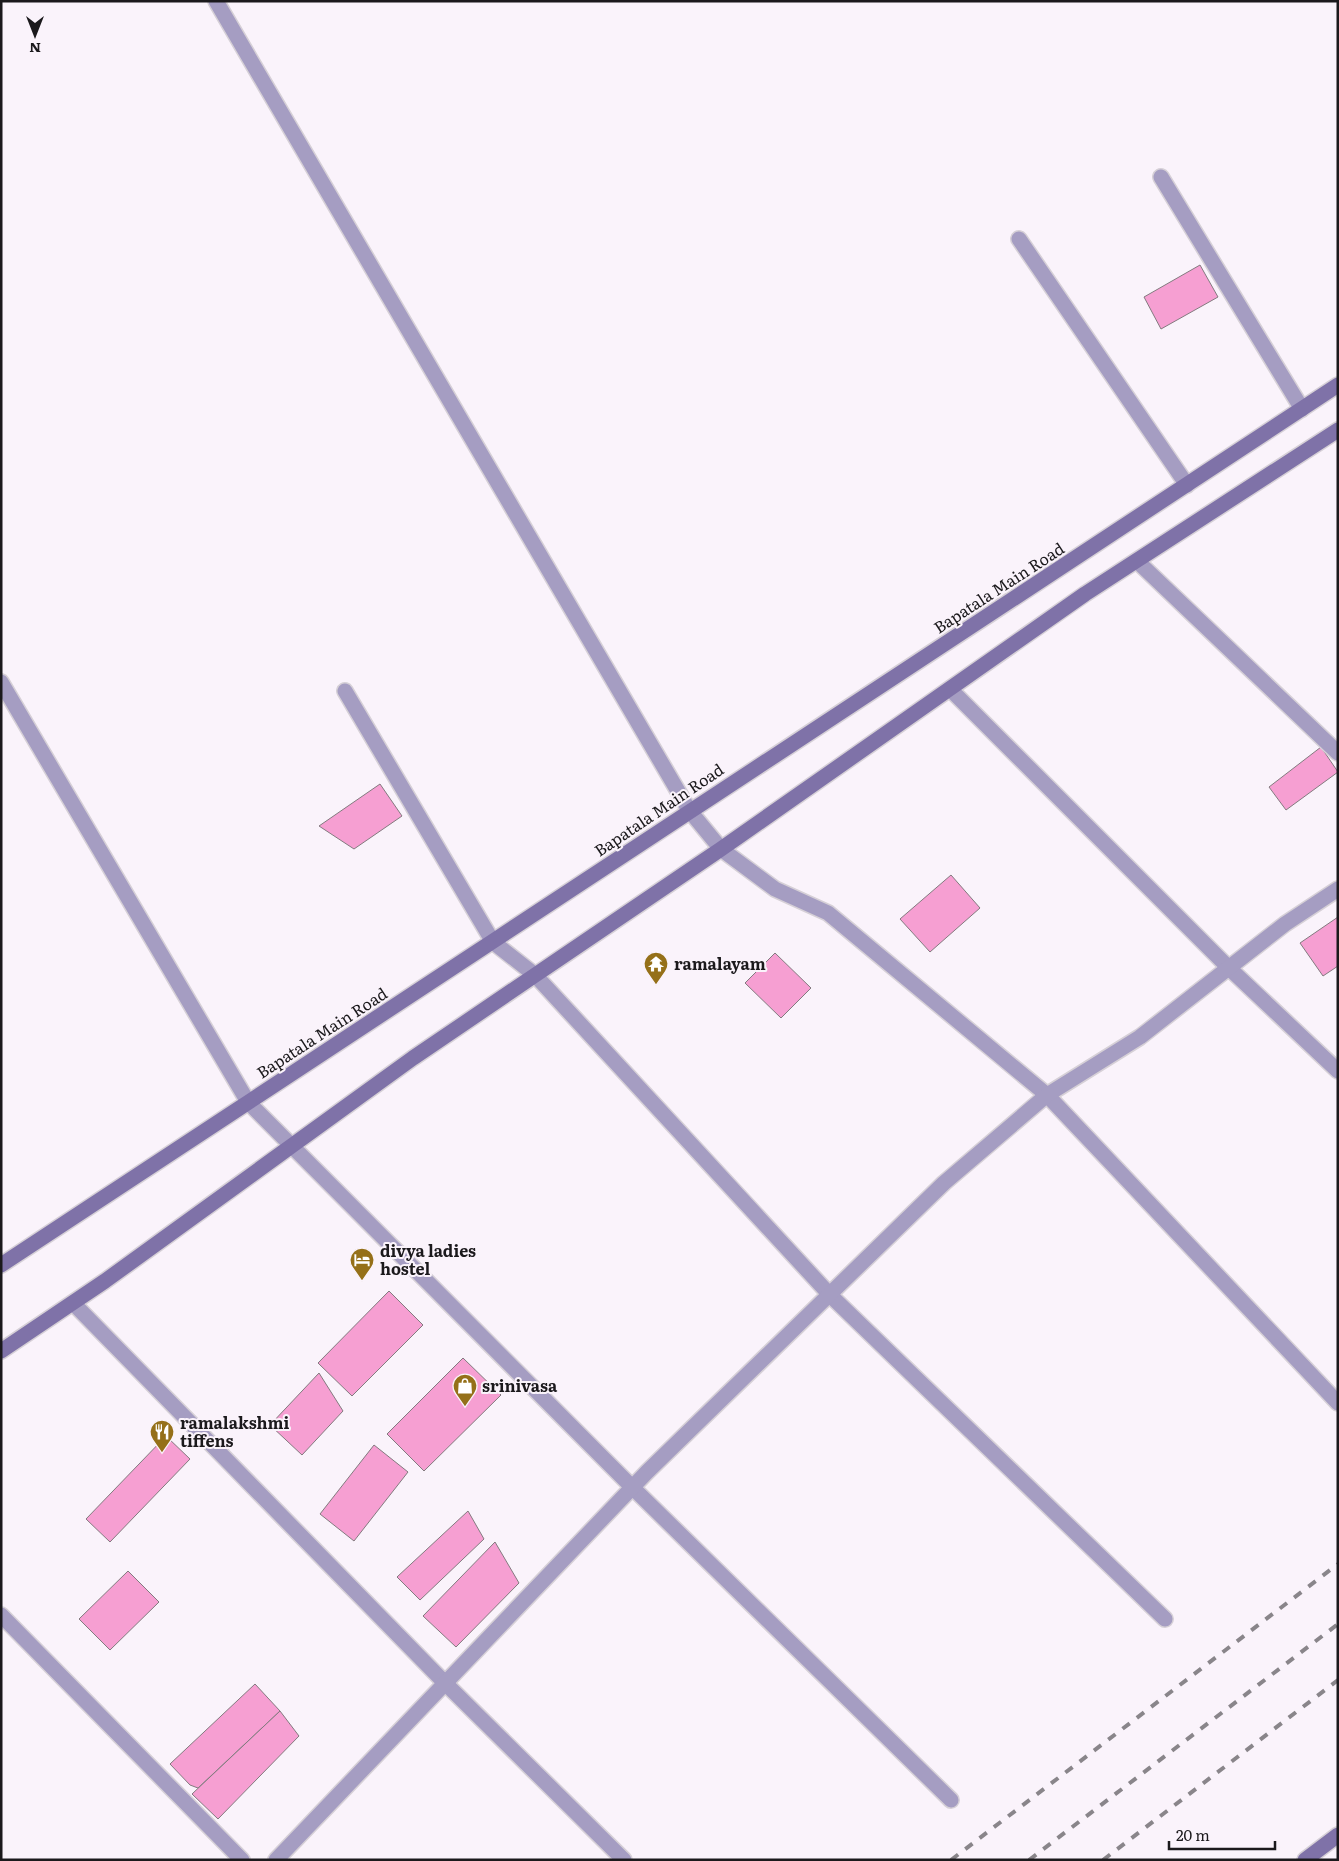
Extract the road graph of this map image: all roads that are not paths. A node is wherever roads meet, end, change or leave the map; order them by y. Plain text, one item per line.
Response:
1 (216, 1) edge
2 (1161, 177) dead end
3 (1019, 239) dead end
4 (1338, 385) edge
5 (1302, 409) junction
6 (1338, 430) edge
7 (1187, 485) junction
8 (1137, 561) junction
9 (1, 682) edge
10 (950, 690) junction
11 (345, 691) dead end
12 (1338, 753) edge
13 (689, 810) junction
14 (721, 849) junction
15 (1338, 889) edge
16 (493, 942) junction
17 (1229, 968) junction
18 (535, 975) junction
19 (1338, 1071) edge
20 (1046, 1095) junction
21 (248, 1102) junction
22 (291, 1146) junction
23 (1, 1265) edge
24 (830, 1295) junction
25 (73, 1303) junction
26 (1, 1351) edge
27 (1338, 1403) edge
28 (632, 1487) junction
29 (1, 1615) edge
30 (1165, 1619) dead end
31 (445, 1683) junction
32 (951, 1800) dead end
33 (1338, 1835) edge
34 (242, 1860) edge
35 (276, 1860) edge
36 (624, 1860) edge
37 (1306, 1860) edge

1 - 13 street
2 - 5 street
3 - 7 street
4 - 5 main road, Bapatala Main Road
5 - 7 main road, Bapatala Main Road
6 - 8 main road
7 - 13 main road, Bapatala Main Road
8 - 10 main road
8 - 12 street
9 - 21 street
10 - 14 main road
10 - 17 street
11 - 16 street
13 - 14 street
13 - 16 main road, Bapatala Main Road
14 - 18 main road
14 - 20 street
15 - 17 street
16 - 18 street
16 - 21 main road, Bapatala Main Road
17 - 19 street
17 - 20 street
18 - 22 main road
18 - 24 street
20 - 24 street
20 - 27 street
21 - 22 street
21 - 23 main road, Bapatala Main Road
22 - 25 main road
22 - 28 street
24 - 28 street
24 - 30 street
25 - 26 main road
25 - 31 street
28 - 31 street
28 - 32 street
29 - 34 street
31 - 35 street
31 - 36 street
33 - 37 main road

